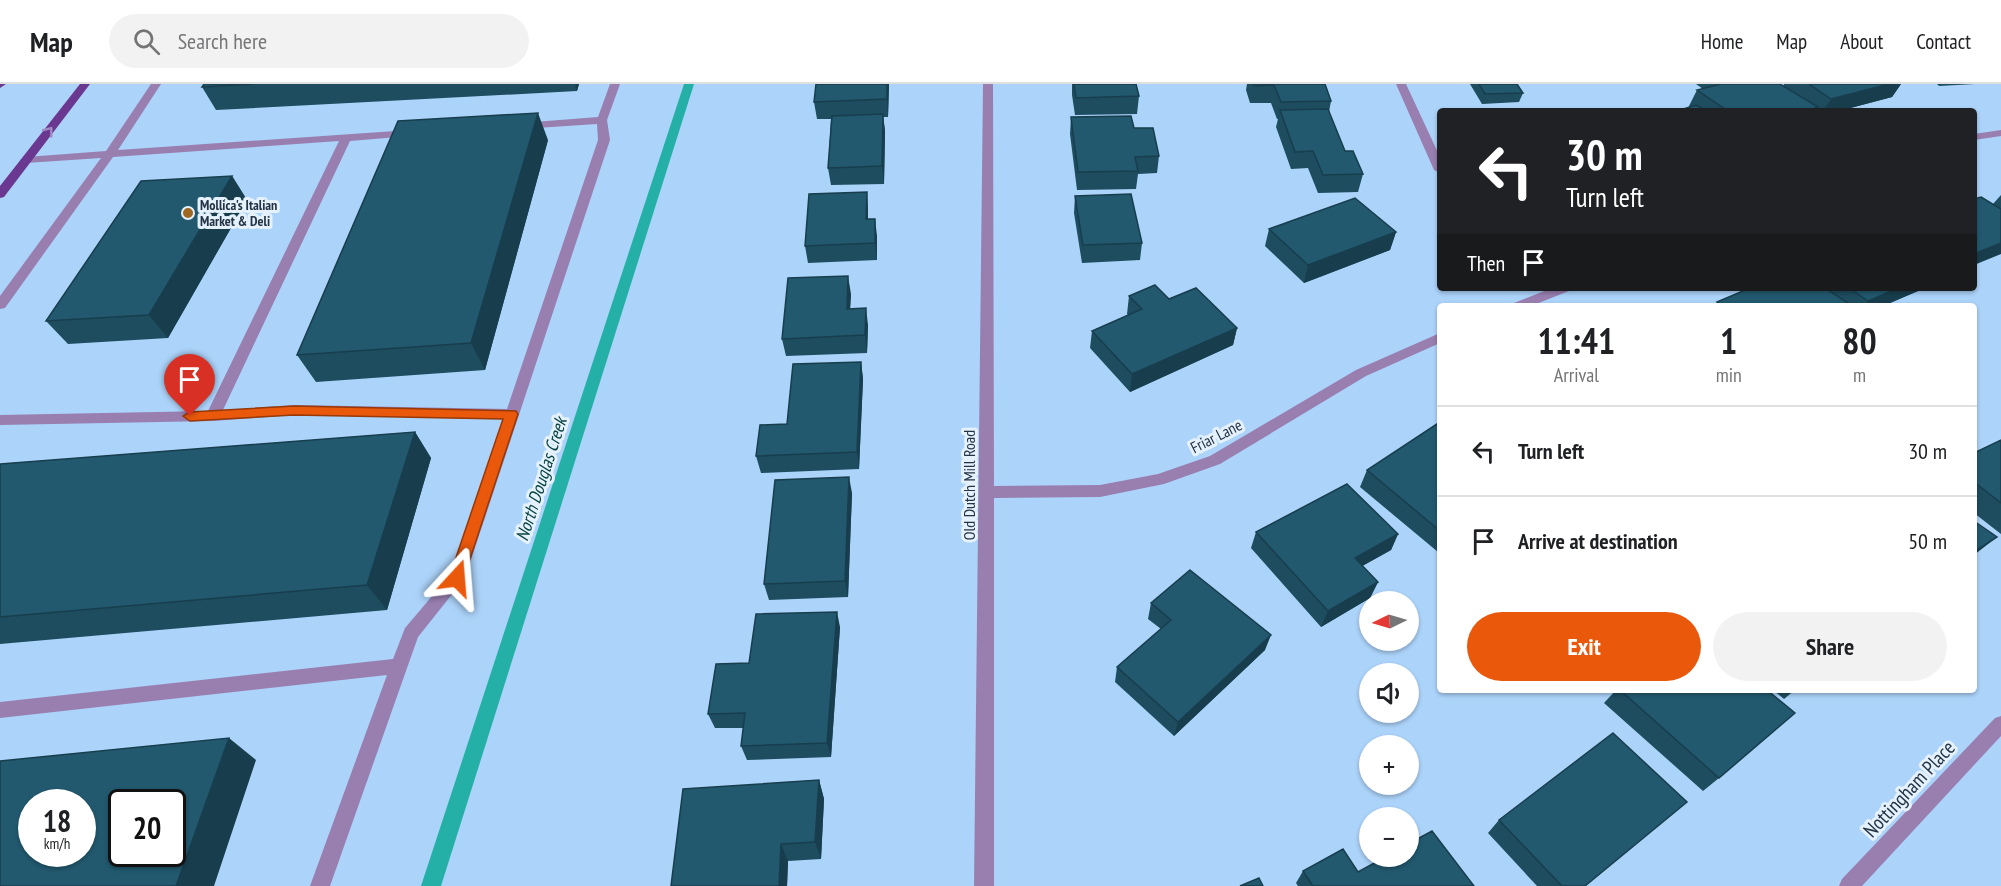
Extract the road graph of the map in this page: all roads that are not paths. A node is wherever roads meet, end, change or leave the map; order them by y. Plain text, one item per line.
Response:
1 (85, 84) edge
2 (156, 84) edge
3 (615, 84) edge
4 (988, 84) edge
5 (1401, 84) edge
6 (602, 120) junction
7 (509, 127) edge
8 (428, 132) edge
9 (2001, 133) edge
10 (1977, 137) edge
11 (346, 138) junction
12 (110, 154) junction
13 (26, 160) junction
14 (1437, 163) edge
15 (0, 194) edge
16 (1552, 291) edge
17 (1526, 303) edge
18 (0, 304) edge
19 (1437, 339) edge
20 (511, 414) junction
21 (213, 416) junction
22 (0, 420) edge
23 (987, 492) junction
24 (400, 666) junction
25 (0, 710) edge
26 (2001, 724) edge
27 (320, 886) edge
28 (984, 886) edge
29 (1849, 886) edge

13 -> 1 main road
2 - 12 street
3 - 6 street
4 - 23 street, Old Dutch Mill Road
5 - 14 street
6 - 7 street
6 - 20 street
8 - 11 street
9 - 10 street
11 - 12 street
11 - 21 street
12 - 13 street
12 - 18 street
13 - 15 main road
16 - 17 street
19 - 23 street, Friar Lane
20 - 21 street
20 - 24 street
21 - 22 street
23 - 28 street, Old Dutch Mill Road
24 - 25 street
24 - 27 street
26 - 29 street, Nottingham Place

